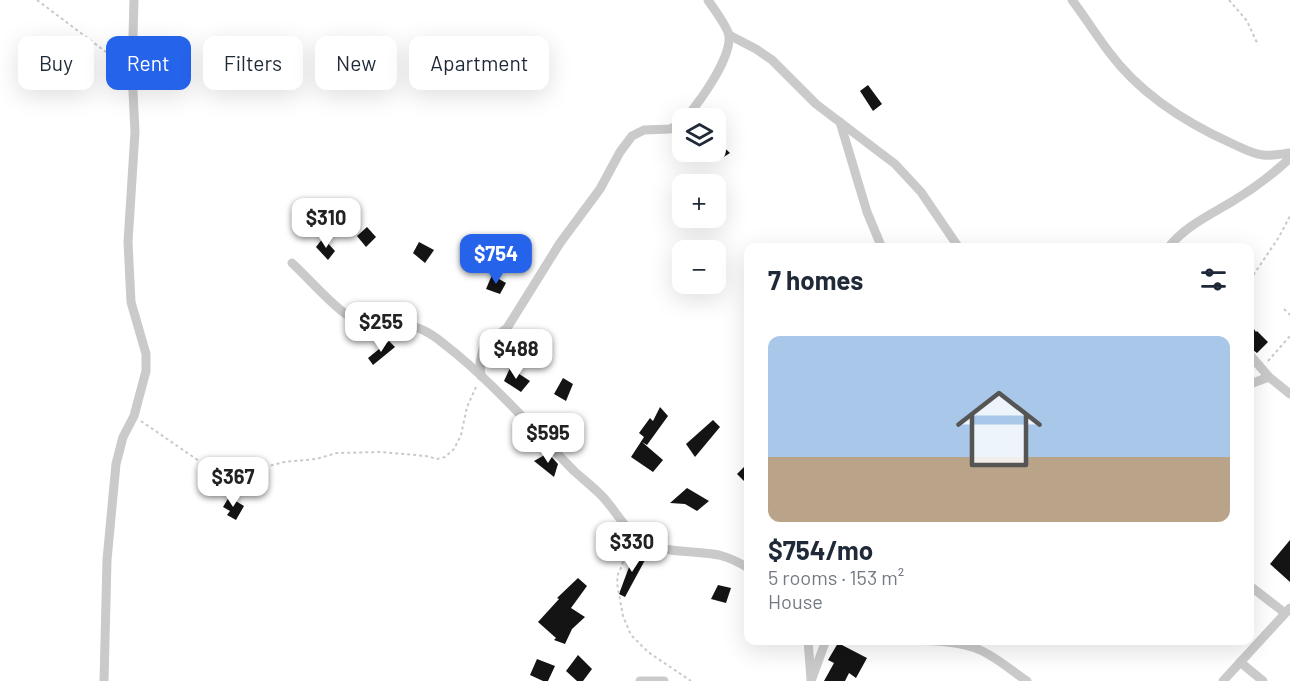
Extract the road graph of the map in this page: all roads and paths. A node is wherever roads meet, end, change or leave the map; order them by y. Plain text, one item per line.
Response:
1 (37, 0) edge
2 (134, 0) edge
3 (708, 0) edge
4 (1072, 0) edge
5 (1229, 0) edge
6 (729, 35) junction
7 (133, 36) edge
8 (1258, 45) dead end
9 (106, 52) edge
10 (133, 90) edge
11 (693, 108) edge
12 (840, 122) junction
13 (672, 128) edge
14 (1290, 153) edge
15 (1290, 158) edge
16 (1290, 216) edge
17 (880, 243) edge
18 (957, 243) edge
19 (1172, 243) edge
20 (292, 263) dead end
21 (1254, 274) edge
22 (1284, 309) dead end
23 (1290, 315) edge
24 (1290, 336) edge
25 (1254, 360) edge
26 (1266, 375) junction
27 (481, 376) junction
28 (1254, 382) edge
29 (1290, 394) edge
30 (134, 416) junction
31 (627, 528) junction
32 (744, 566) edge
33 (1254, 589) edge
34 (1288, 611) edge
35 (808, 645) edge
36 (824, 645) edge
37 (962, 645) edge
38 (1240, 662) junction
39 (104, 681) edge
40 (640, 681) edge
41 (664, 681) edge
42 (691, 681) edge
43 (811, 681) edge
44 (1027, 681) edge
45 (1223, 681) edge
46 (1263, 681) edge

1 - 9 path
2 - 7 street
3 - 6 street
4 - 14 street
5 - 8 path
6 - 11 street
6 - 12 street
10 - 30 street
12 - 17 street
12 - 18 street
13 - 27 street
15 - 19 street
16 - 21 path
20 - 27 street
22 - 23 path
24 - 26 path
25 - 26 street
26 - 28 street
26 - 29 street
27 - 30 path
27 - 31 street
30 - 39 street
31 - 32 street
31 - 42 path
33 - 34 street
34 - 38 street
35 - 43 street
36 - 43 street
37 - 44 street
38 - 45 street
38 - 46 street
40 - 41 street

